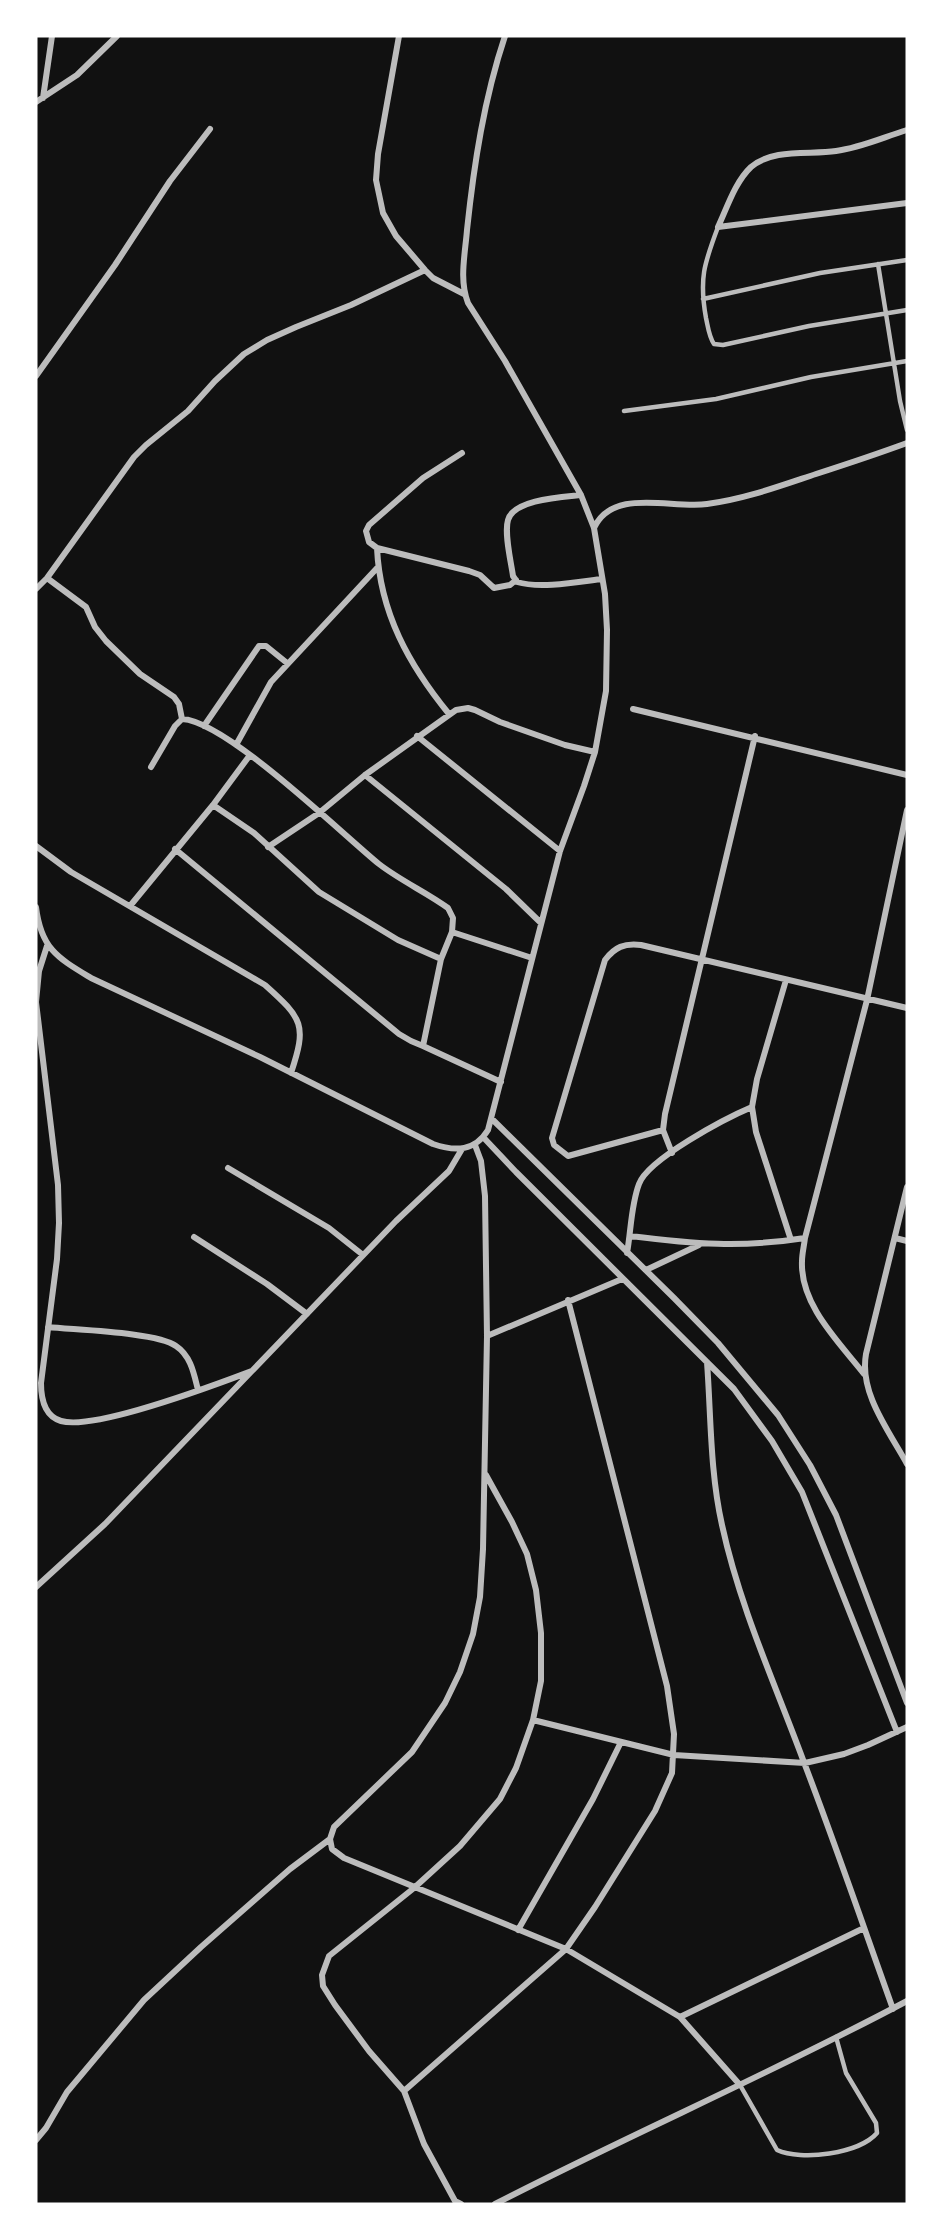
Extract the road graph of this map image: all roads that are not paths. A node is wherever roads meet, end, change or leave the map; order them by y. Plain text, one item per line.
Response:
1 (52, 36) edge
2 (117, 36) edge
3 (399, 36) edge
4 (505, 36) edge
5 (43, 98) junction
6 (36, 102) edge
7 (210, 129) dead end
8 (907, 130) edge
9 (907, 203) edge
10 (718, 227) junction
11 (907, 260) edge
12 (878, 264) junction
13 (425, 270) junction
14 (464, 294) junction
15 (703, 300) junction
16 (907, 310) edge
17 (885, 313) junction
18 (907, 361) edge
19 (894, 363) junction
20 (36, 376) edge
21 (624, 411) dead end
22 (907, 430) edge
23 (907, 443) edge
24 (462, 453) dead end
25 (581, 495) junction
26 (594, 528) junction
27 (377, 548) junction
28 (378, 567) junction
29 (47, 578) junction
30 (602, 579) junction
31 (516, 580) junction
32 (36, 589) edge
33 (287, 663) junction
34 (633, 709) dead end
35 (449, 714) junction
36 (182, 719) junction
37 (204, 726) junction
38 (417, 736) junction
39 (755, 736) junction
40 (236, 745) junction
41 (595, 752) junction
42 (250, 755) junction
43 (151, 767) dead end
44 (365, 775) junction
45 (907, 775) edge
46 (213, 805) junction
47 (907, 810) edge
48 (319, 813) junction
49 (36, 846) edge
50 (268, 847) junction
51 (175, 849) junction
52 (560, 851) junction
53 (130, 906) junction
54 (36, 907) edge
55 (541, 923) junction
56 (452, 932) junction
57 (47, 946) junction
58 (532, 958) junction
59 (441, 959) junction
60 (702, 960) junction
61 (786, 980) junction
62 (867, 1000) junction
63 (907, 1008) edge
64 (423, 1046) junction
65 (291, 1073) junction
66 (501, 1082) junction
67 (752, 1107) junction
68 (492, 1119) junction
69 (663, 1130) junction
70 (483, 1137) junction
71 (475, 1145) junction
72 (462, 1149) junction
73 (672, 1153) junction
74 (228, 1168) dead end
75 (907, 1187) edge
76 (630, 1236) junction
77 (194, 1237) dead end
78 (805, 1238) junction
79 (895, 1238) junction
80 (790, 1240) junction
81 (907, 1241) edge
82 (699, 1244) junction
83 (627, 1253) junction
84 (363, 1255) junction
85 (646, 1270) junction
86 (622, 1279) junction
87 (568, 1300) junction
88 (307, 1314) junction
89 (48, 1327) junction
90 (487, 1336) junction
91 (707, 1362) junction
92 (252, 1371) junction
93 (864, 1374) junction
94 (198, 1390) junction
95 (907, 1464) edge
96 (486, 1475) junction
97 (45, 1579) junction
98 (36, 1580) edge
99 (36, 1587) edge
100 (907, 1703) edge
101 (533, 1720) junction
102 (907, 1726) edge
103 (897, 1732) junction
104 (621, 1742) junction
105 (674, 1755) junction
106 (805, 1763) junction
107 (330, 1839) junction
108 (414, 1888) junction
109 (864, 1928) junction
110 (518, 1930) junction
111 (566, 1949) junction
112 (907, 2001) edge
113 (893, 2009) junction
114 (680, 2017) junction
115 (836, 2037) junction
116 (740, 2085) junction
117 (404, 2091) junction
118 (36, 2140) edge
119 (461, 2204) edge
120 (495, 2204) edge

1 - 5 street
2 - 5 street
3 - 13 street
4 - 14 street
5 - 6 street
7 - 20 street
8 - 10 street
9 - 10 street
10 - 15 lane
11 - 12 lane
12 - 15 lane
12 - 17 lane
13 - 14 street
13 - 29 street
14 - 25 street
15 - 17 lane
16 - 17 lane
17 - 19 lane
18 - 19 lane
19 - 21 lane
19 - 22 lane
23 - 26 street
24 - 27 street
25 - 26 street
25 - 31 street
26 - 30 street
27 - 28 street
27 - 31 street
28 - 33 street
28 - 35 street
29 - 32 street
29 - 36 street
30 - 31 street
30 - 41 street
33 - 37 street
33 - 40 street
34 - 39 street
35 - 38 street
35 - 41 street
36 - 37 street
36 - 43 street
37 - 40 street
38 - 44 street
38 - 52 street
39 - 45 street
39 - 60 street
40 - 42 street
41 - 52 street
42 - 46 street
42 - 48 street
44 - 48 street
44 - 55 street
46 - 50 street
46 - 51 street
47 - 62 street
48 - 50 street
48 - 56 street
49 - 53 street
50 - 59 street
51 - 53 street
51 - 64 street
52 - 55 street
53 - 65 street
54 - 57 street
55 - 58 street
56 - 58 street
56 - 59 street
57 - 65 street
57 - 89 street
58 - 66 street
59 - 64 street
60 - 61 street
60 - 69 street
60 - 69 street
61 - 62 street
61 - 67 street
62 - 63 street
62 - 78 street
64 - 66 street
65 - 72 street
66 - 68 street
67 - 73 street
67 - 80 street
68 - 70 street
68 - 83 street
69 - 73 street
70 - 71 street
70 - 86 street
71 - 72 street
71 - 90 street
72 - 84 street
73 - 76 street
74 - 84 street
75 - 79 street
76 - 82 street
76 - 83 street
77 - 88 street
78 - 80 street
78 - 93 street
79 - 81 street
79 - 93 street
80 - 82 street
82 - 85 street
83 - 85 street
84 - 88 street
85 - 100 street
86 - 87 street
86 - 91 street
87 - 90 street
87 - 105 street
88 - 92 street
89 - 94 street
89 - 94 street
90 - 96 street
91 - 103 street
91 - 106 street
92 - 94 street
92 - 97 street
93 - 95 street
96 - 101 street
96 - 107 street
97 - 98 street
97 - 99 street
101 - 104 street
101 - 108 street
102 - 103 street
103 - 106 street
104 - 105 street
104 - 110 street
105 - 106 street
105 - 111 street
106 - 109 street
107 - 108 street
107 - 118 street
108 - 110 street
108 - 117 street
109 - 113 street
109 - 114 street
110 - 111 street
111 - 114 street
111 - 117 street
112 - 113 street
113 - 115 street
114 - 116 street
115 - 116 street
115 - 116 lane
116 - 120 street
117 - 119 street

